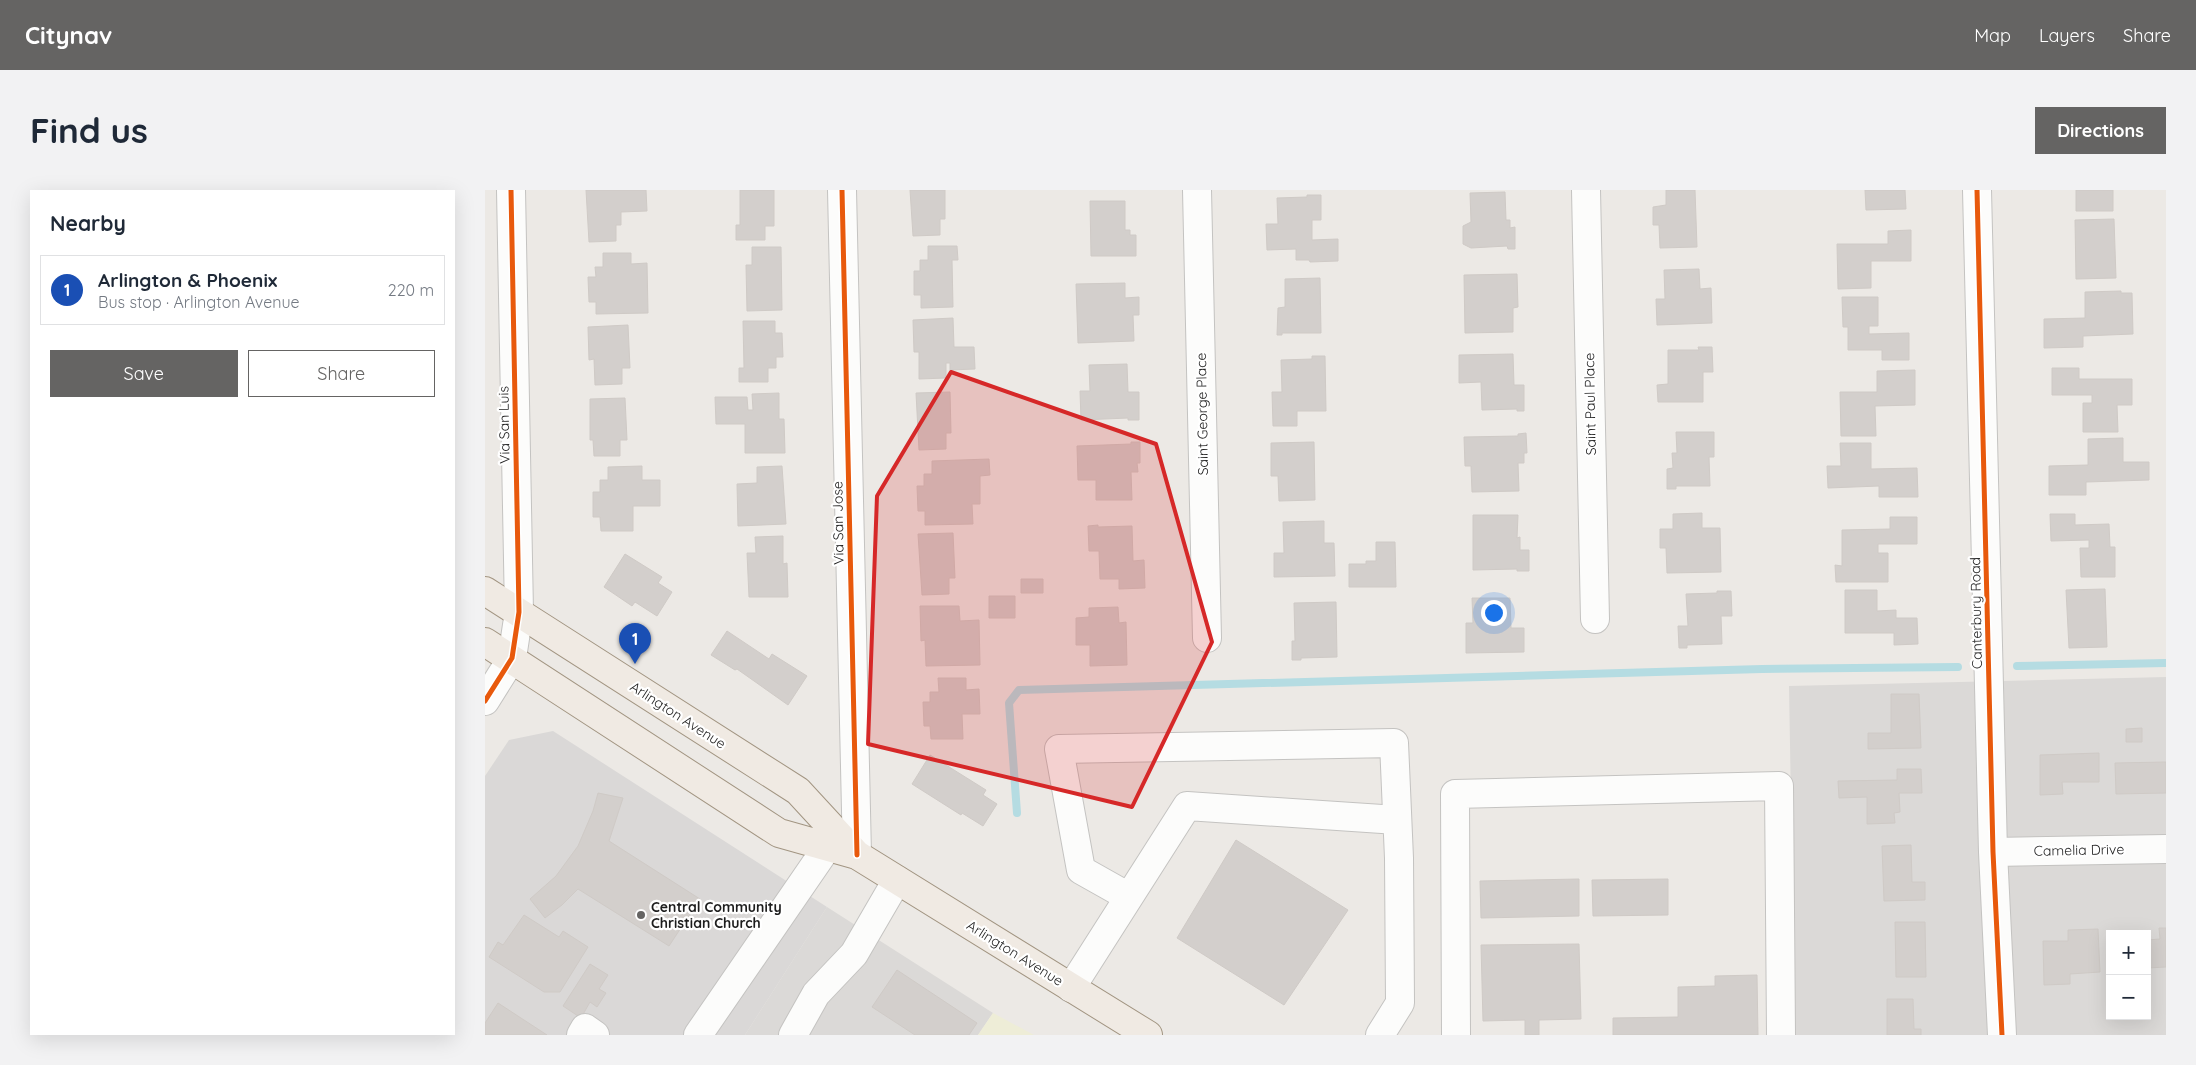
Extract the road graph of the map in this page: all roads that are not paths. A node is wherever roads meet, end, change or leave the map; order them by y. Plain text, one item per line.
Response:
1 (511, 190) edge
2 (842, 190) edge
3 (1197, 190) edge
4 (1586, 190) edge
5 (1977, 190) edge
6 (485, 592) edge
7 (519, 612) junction
8 (1595, 619) dead end
9 (1207, 638) dead end
10 (485, 642) edge
11 (512, 658) junction
12 (485, 701) edge
13 (1397, 820) junction
14 (827, 846) junction
15 (2166, 849) edge
16 (1993, 852) junction
17 (857, 855) junction
18 (897, 880) junction
19 (1129, 897) junction
20 (1071, 988) junction
21 (581, 1035) edge
22 (595, 1035) edge
23 (698, 1035) edge
24 (793, 1035) edge
25 (1148, 1035) edge
26 (1380, 1035) edge
27 (1456, 1035) edge
28 (1781, 1035) edge
29 (2002, 1035) edge

1 - 7 street, Via San Luis
2 - 17 street, Via San Jose
3 - 9 street, Saint George Place
4 - 8 street, Saint Paul Place
5 - 16 street, Canterbury Road
6 - 7 main road, Arlington Avenue
7 - 11 street, Via San Luis
7 - 17 main road, Arlington Avenue
10 - 11 main road, Arlington Avenue
11 - 12 street
11 - 14 main road, Arlington Avenue
13 - 19 street
13 - 19 street
13 - 26 street
14 - 17 main road, Arlington Avenue
14 - 23 street
15 - 16 street, Camelia Drive
16 - 29 street, Canterbury Road
17 - 18 main road, Arlington Avenue
18 - 20 main road, Arlington Avenue
18 - 24 street
19 - 20 street
20 - 25 main road, Arlington Avenue
21 - 22 street
27 - 28 street

